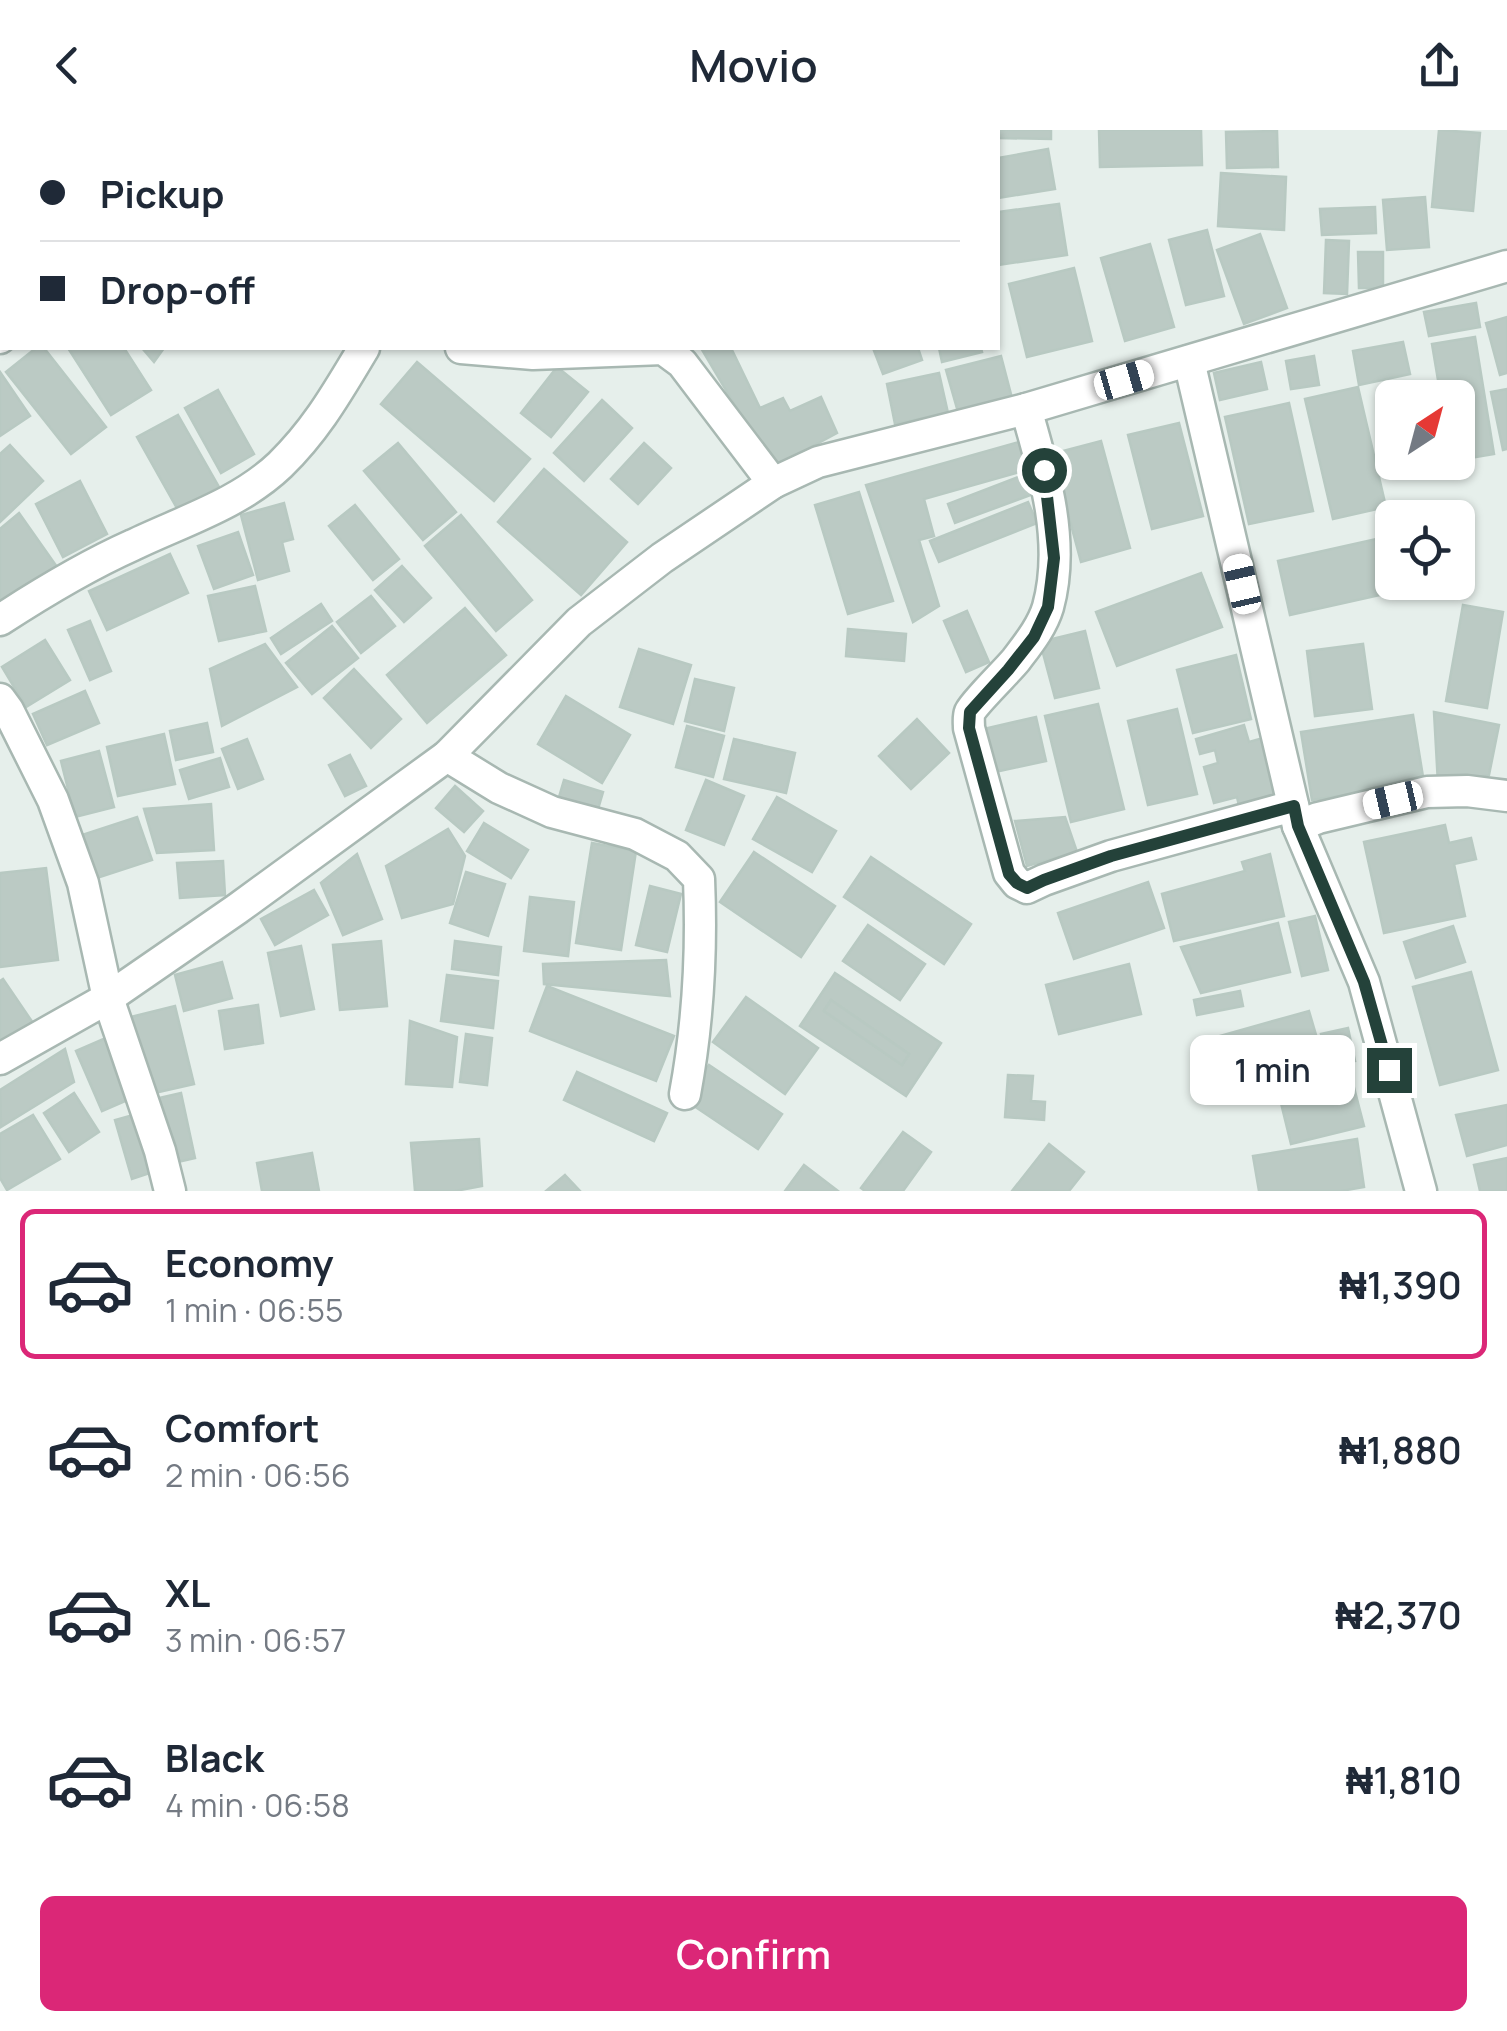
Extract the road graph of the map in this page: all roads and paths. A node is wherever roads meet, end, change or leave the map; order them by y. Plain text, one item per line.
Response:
1 (1507, 266) edge
2 (363, 350) edge
3 (485, 350) edge
4 (619, 350) edge
5 (666, 350) edge
6 (1189, 361) junction
7 (1026, 408) junction
8 (773, 483) junction
9 (0, 620) edge
10 (0, 699) edge
11 (447, 756) junction
12 (1507, 796) edge
13 (1296, 816) junction
14 (108, 998) junction
15 (0, 1059) edge
16 (685, 1094) dead end
17 (170, 1191) edge
18 (1421, 1191) edge

1 - 6 street
2 - 9 street
3 - 4 street
5 - 8 street
6 - 7 street
6 - 13 street
7 - 8 street
7 - 13 street
8 - 11 street
10 - 14 street
11 - 14 street
11 - 16 street
12 - 13 street
13 - 18 street
14 - 15 street
14 - 17 street

